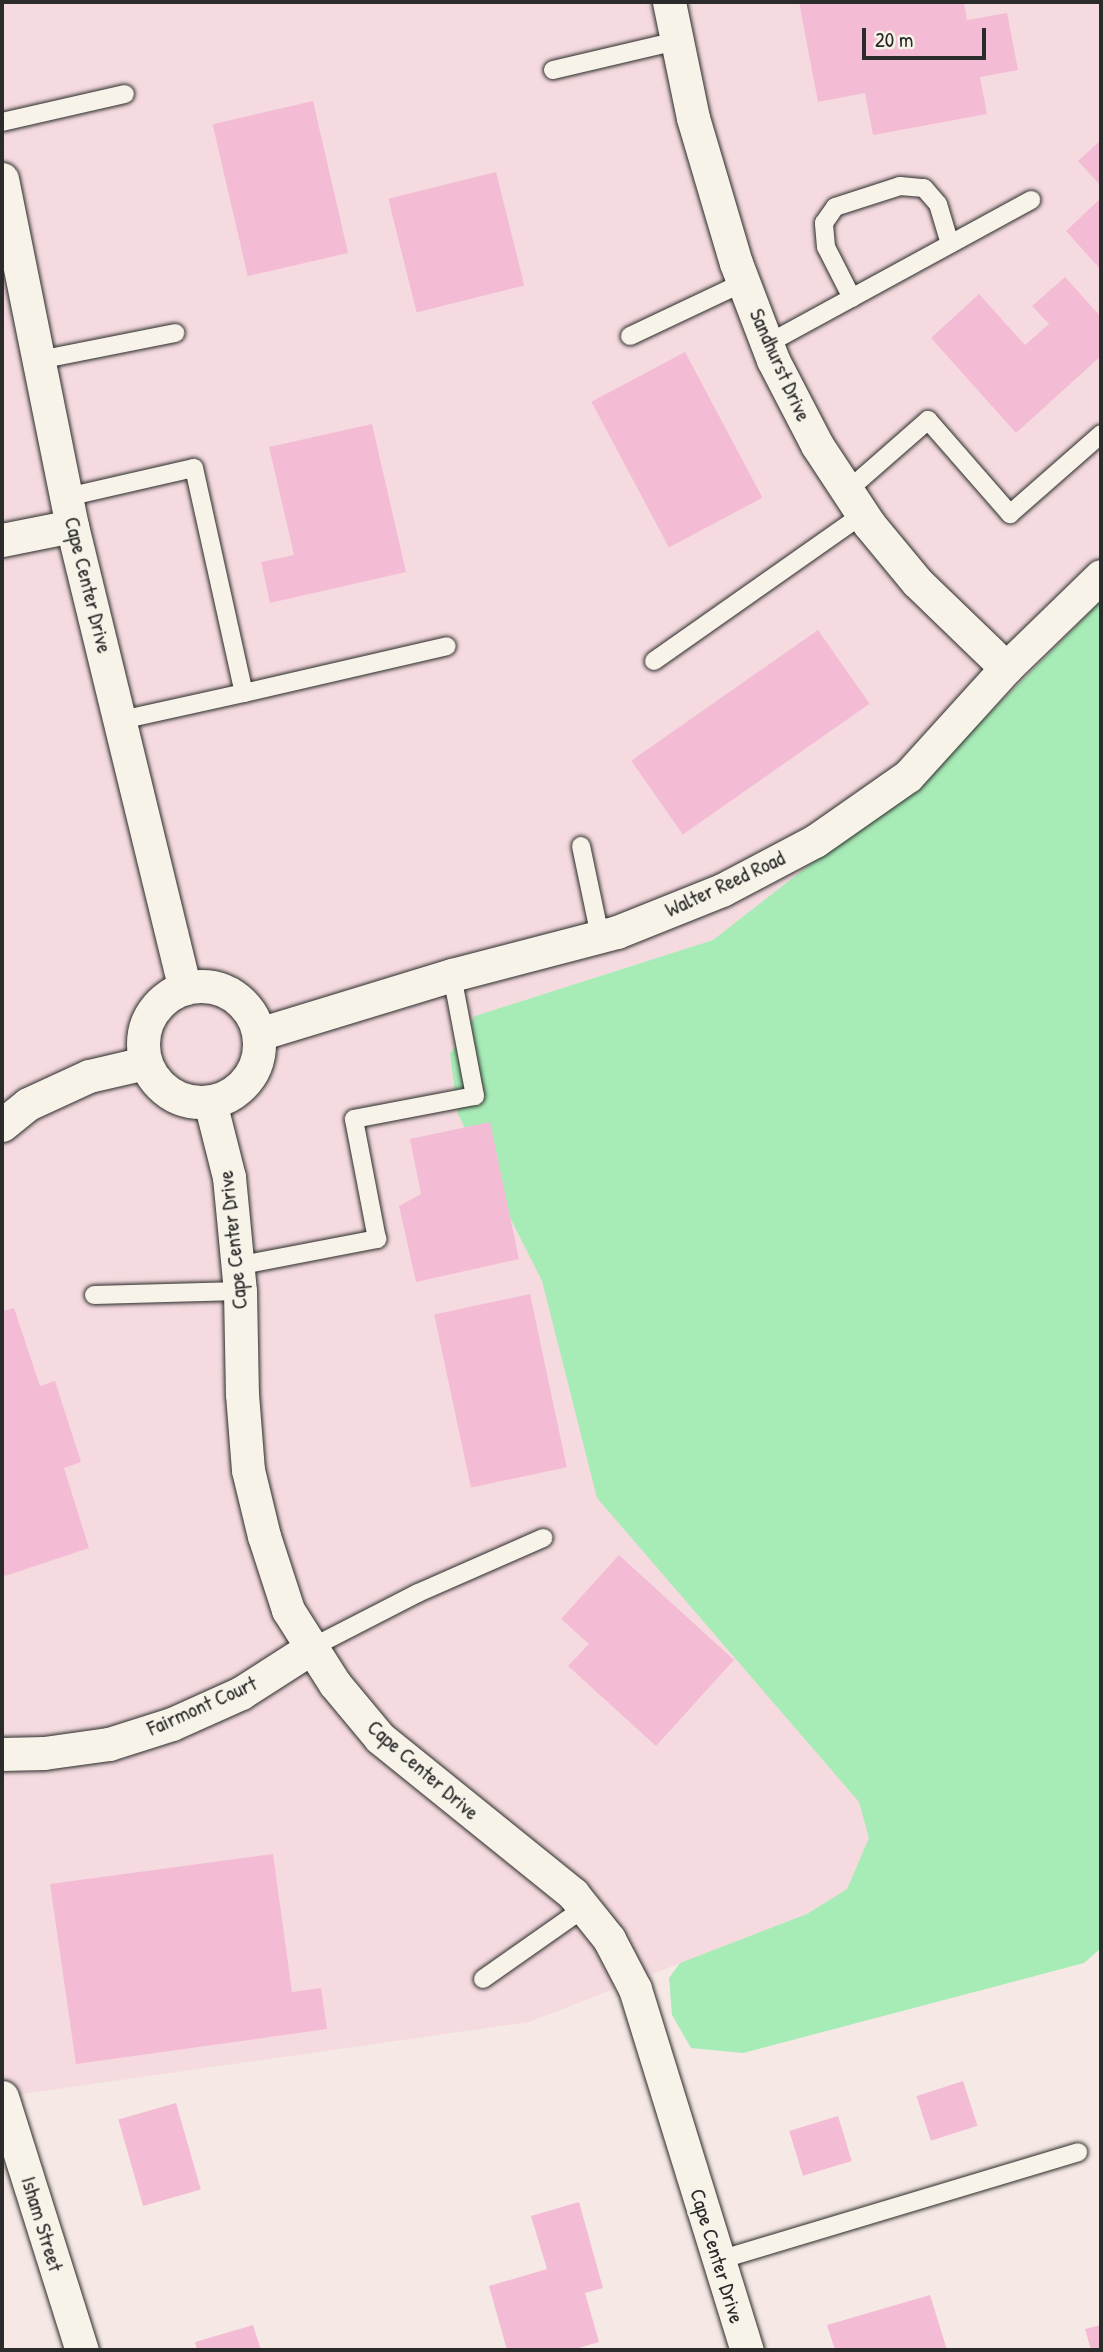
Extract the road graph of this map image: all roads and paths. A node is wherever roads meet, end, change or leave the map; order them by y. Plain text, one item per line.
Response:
1 (668, 2) edge
2 (677, 41) junction
3 (553, 70) dead end
4 (125, 94) dead end
5 (2, 122) edge
6 (2, 179) edge
7 (1031, 200) dead end
8 (950, 244) junction
9 (10, 266) edge
10 (744, 282) junction
11 (852, 298) junction
12 (175, 333) dead end
13 (629, 336) dead end
14 (767, 344) junction
15 (39, 360) junction
16 (1101, 434) edge
17 (855, 503) junction
18 (69, 511) junction
19 (2, 540) edge
20 (1101, 576) edge
21 (447, 646) dead end
22 (654, 661) dead end
23 (1006, 668) junction
24 (244, 693) junction
25 (121, 720) junction
26 (581, 846) dead end
27 (600, 936) junction
28 (452, 975) junction
29 (185, 988) junction
30 (259, 1034) junction
31 (145, 1063) junction
32 (210, 1102) junction
33 (2, 1125) edge
34 (238, 1279) junction
35 (94, 1295) dead end
36 (543, 1538) dead end
37 (311, 1648) junction
38 (2, 1754) edge
39 (584, 1908) junction
40 (483, 1979) dead end
41 (2, 2097) edge
42 (1078, 2152) dead end
43 (719, 2260) junction
44 (82, 2350) edge
45 (747, 2350) edge

1 - 2 street, Sandhurst Drive
2 - 3 lane
2 - 10 street, Sandhurst Drive
4 - 5 lane
6 - 9 street, Cape Center Drive
7 - 8 lane
8 - 11 lane
8 - 11 lane
9 - 15 street, Cape Center Drive
10 - 13 lane
10 - 14 street, Sandhurst Drive
11 - 14 lane
12 - 15 lane
14 - 17 street, Sandhurst Drive
15 - 18 street, Cape Center Drive
16 - 17 lane
17 - 22 lane
17 - 23 street, Sandhurst Drive
18 - 19 street
18 - 24 lane
18 - 25 street, Cape Center Drive
20 - 23 street, Walter Reed Road
21 - 24 lane
23 - 27 street, Walter Reed Road
24 - 25 lane
25 - 29 street, Cape Center Drive
26 - 27 lane
27 - 28 street, Walter Reed Road
28 - 30 street, Walter Reed Road
28 - 34 lane
29 - 30 street
29 - 31 street
30 - 32 street
31 - 32 street
31 - 33 street
32 - 34 street, Cape Center Drive
34 - 35 lane
34 - 37 street, Cape Center Drive
36 - 37 lane
37 - 38 street, Fairmont Court
37 - 39 street, Cape Center Drive
39 - 40 lane
39 - 43 street, Cape Center Drive
41 - 44 street, Isham Street
42 - 43 lane
43 - 45 street, Cape Center Drive

